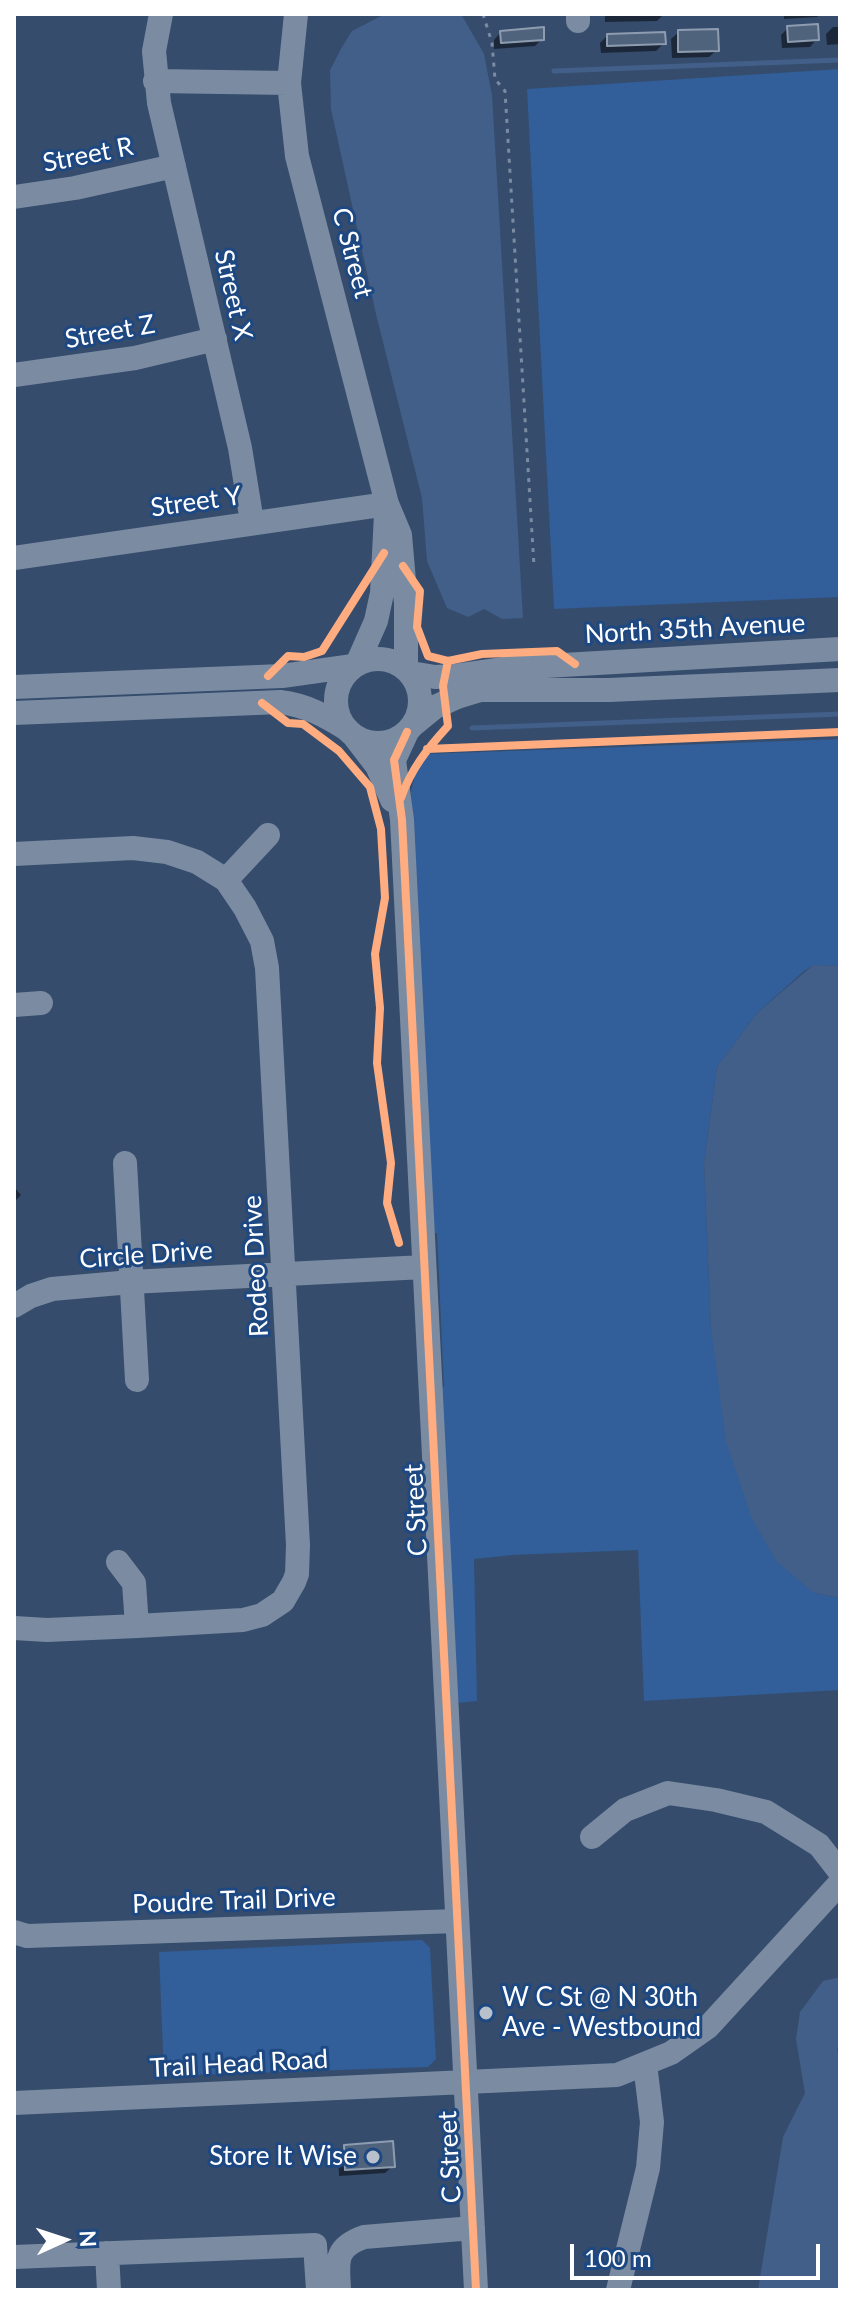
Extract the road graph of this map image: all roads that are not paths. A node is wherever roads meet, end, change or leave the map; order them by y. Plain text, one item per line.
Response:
1 (161, 14) edge
2 (296, 14) edge
3 (155, 81) junction
4 (289, 83) junction
5 (174, 166) junction
6 (14, 197) edge
7 (215, 339) junction
8 (14, 375) edge
9 (387, 504) junction
10 (252, 522) junction
11 (14, 558) edge
12 (840, 649) edge
13 (355, 665) junction
14 (408, 671) junction
15 (840, 680) edge
16 (14, 687) edge
17 (14, 713) edge
18 (410, 729) junction
19 (351, 733) junction
20 (402, 820) junction
21 (268, 835) dead end
22 (14, 854) edge
23 (226, 880) junction
24 (41, 1003) dead end
25 (14, 1005) edge
26 (125, 1163) dead end
27 (424, 1267) junction
28 (284, 1275) junction
29 (131, 1282) junction
30 (14, 1306) edge
31 (137, 1380) dead end
32 (118, 1562) dead end
33 (137, 1626) junction
34 (14, 1628) edge
35 (592, 1837) dead end
36 (840, 1872) edge
37 (840, 1883) edge
38 (457, 1921) junction
39 (14, 1932) edge
40 (645, 2064) junction
41 (466, 2082) junction
42 (14, 2103) edge
43 (473, 2228) junction
44 (107, 2253) junction
45 (14, 2257) edge
46 (109, 2290) edge
47 (318, 2290) edge
48 (339, 2290) edge
49 (476, 2290) edge
50 (618, 2290) edge

1 - 3 street, Street X
2 - 4 street, C Street
3 - 4 street
3 - 5 street, Street X
4 - 9 street, C Street
5 - 6 street, Street R
5 - 7 street, Street X
7 - 8 street, Street Z
7 - 10 street, Street X
9 - 10 street, Street Y
9 - 13 street, C Street
9 - 14 street, C Street
10 - 11 street, Street Y
12 - 14 street, North 35th Avenue
13 - 14 street
13 - 16 street
13 - 19 street
14 - 18 street
15 - 18 street
17 - 19 street
18 - 19 street
18 - 20 street, C Street
19 - 20 street, C Street
20 - 27 street, C Street
21 - 23 street
22 - 23 street, Rodeo Drive
23 - 28 street, Rodeo Drive
24 - 25 street
26 - 29 street
27 - 28 street, Circle Drive
27 - 38 street, C Street
28 - 29 street, Circle Drive
28 - 33 street, Rodeo Drive
29 - 30 street, Circle Drive
29 - 31 street
32 - 33 street
33 - 34 street, Rodeo Drive
35 - 36 street
37 - 40 street, Trail Head Road
38 - 39 street, Poudre Trail Drive
38 - 41 street, C Street
40 - 41 street, Trail Head Road
40 - 50 street
41 - 42 street, Trail Head Road
41 - 43 street, C Street
43 - 48 street
43 - 49 street, C Street
44 - 45 street
44 - 46 street
44 - 47 street

